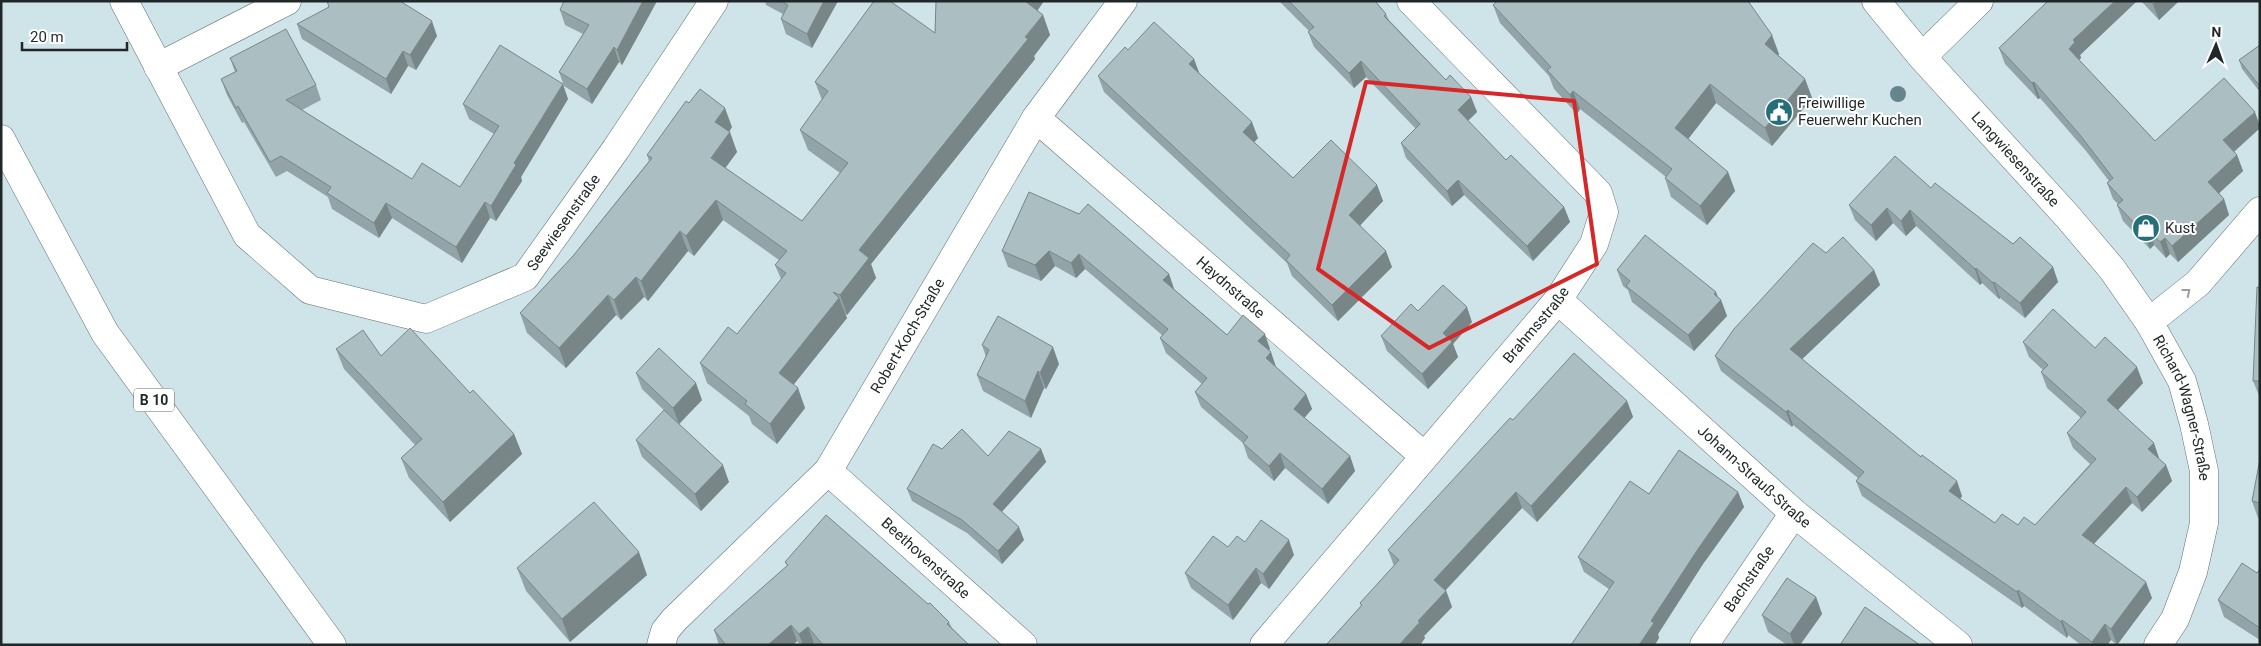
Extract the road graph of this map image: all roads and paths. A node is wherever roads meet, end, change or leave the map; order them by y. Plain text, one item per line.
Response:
1 (124, 1) edge
2 (287, 1) edge
3 (714, 1) edge
4 (1123, 1) edge
5 (1411, 1) edge
6 (1876, 1) edge
7 (1979, 1) edge
8 (1922, 57) junction
9 (158, 67) junction
10 (1036, 118) junction
11 (1, 139) edge
12 (2260, 211) edge
13 (1558, 300) junction
14 (2149, 322) junction
15 (1424, 456) junction
16 (828, 471) junction
17 (1794, 513) junction
18 (661, 643) edge
19 (332, 645) edge
20 (1023, 645) edge
21 (1264, 645) edge
22 (1704, 645) edge
23 (1958, 645) edge
24 (2158, 645) edge

1 - 9 street, Seewiesenstraße
2 - 9 street
3 - 9 street, Seewiesenstraße
4 - 10 street, Robert-Koch-Straße
5 - 13 street, Brahmsstraße
6 - 8 street, Langwiesenstraße
7 - 8 street
8 - 14 street, Langwiesenstraße
10 - 15 street, Haydnstraße
10 - 16 street, Robert-Koch-Straße
11 - 19 street, B 10
14 -> 12 street, Richard-Wagner-Straße
13 - 15 street, Brahmsstraße
13 - 17 street, Johann-Strauß-Straße
14 - 24 street, Richard-Wagner-Straße
15 - 21 street, Brahmsstraße
16 - 18 street, Robert-Koch-Straße
16 - 20 street, Beethovenstraße
17 - 22 street, Bachstraße
17 - 23 street, Johann-Strauß-Straße

